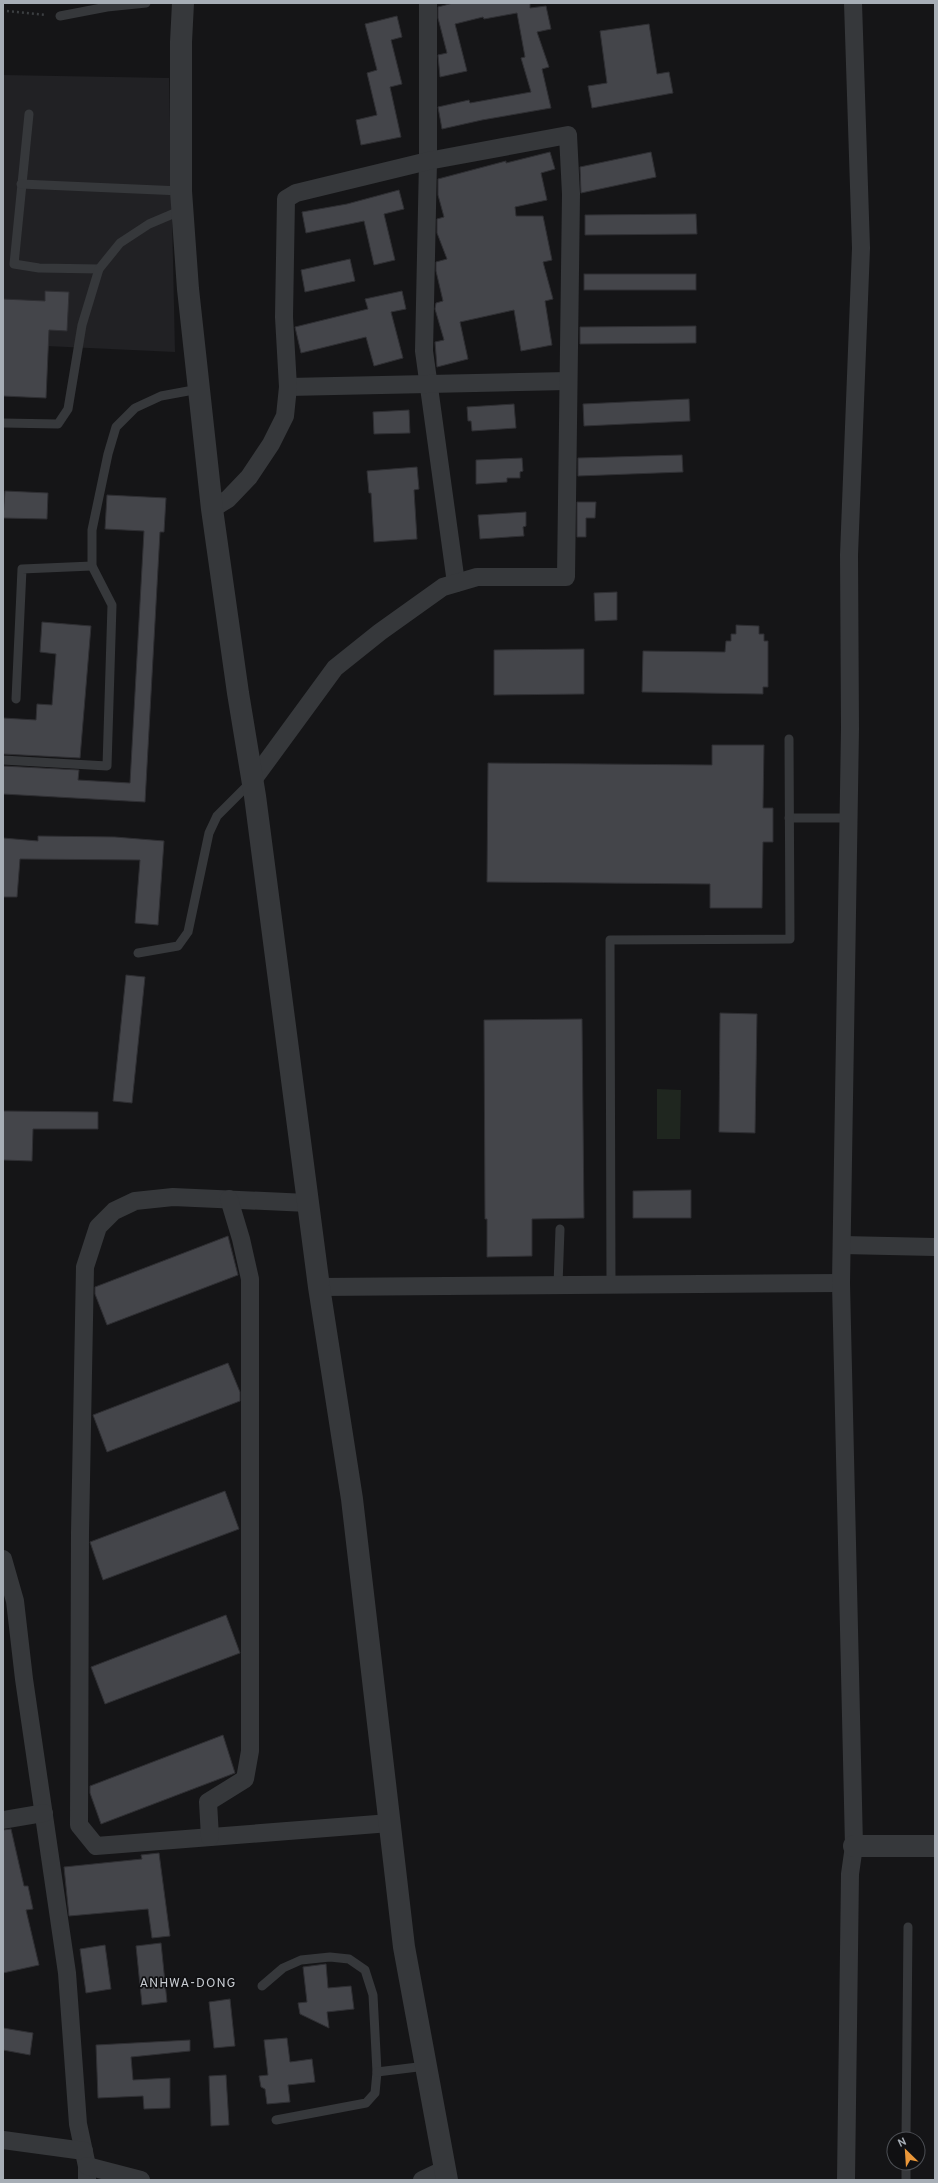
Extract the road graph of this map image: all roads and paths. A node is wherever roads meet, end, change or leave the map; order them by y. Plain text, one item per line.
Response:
1 (146, 3) edge
2 (183, 3) edge
3 (428, 3) edge
4 (853, 3) edge
5 (7, 11) dead end
6 (60, 16) joint
7 (29, 114) dead end
8 (428, 161) junction
9 (21, 184) junction
10 (182, 201) junction
11 (99, 269) junction
12 (568, 381) junction
13 (428, 385) junction
14 (288, 387) junction
15 (199, 388) junction
16 (3, 423) edge
17 (212, 509) junction
18 (92, 566) junction
19 (456, 583) junction
20 (16, 699) dead end
21 (789, 739) dead end
22 (3, 760) edge
23 (252, 780) junction
24 (789, 818) junction
25 (848, 818) junction
26 (138, 953) dead end
27 (229, 1199) junction
28 (308, 1203) junction
29 (560, 1229) dead end
30 (842, 1245) junction
31 (935, 1246) edge
32 (841, 1283) junction
33 (611, 1285) junction
34 (558, 1286) junction
35 (319, 1287) junction
36 (3, 1559) edge
37 (44, 1813) junction
38 (3, 1820) edge
39 (390, 1823) junction
40 (210, 1837) junction
41 (854, 1846) junction
42 (935, 1846) edge
43 (908, 1927) dead end
44 (262, 1986) dead end
45 (426, 2066) junction
46 (377, 2072) junction
47 (276, 2120) dead end
48 (906, 2131) edge
49 (3, 2140) edge
50 (86, 2166) edge
51 (446, 2175) edge
52 (141, 2180) edge
53 (422, 2180) edge
54 (846, 2180) edge

1 - 6 lane
2 - 10 street
3 - 8 street
4 - 25 street
5 - 6 path
7 - 9 lane
8 - 12 street
8 - 13 street
8 - 14 street
9 - 10 lane
9 - 11 lane
10 - 11 lane
10 - 15 street
11 - 16 lane
12 - 13 street
12 - 19 street
13 - 14 street
13 - 19 street
14 - 17 street
15 - 17 street
15 - 18 lane
17 - 23 street
18 - 20 lane
18 - 22 lane
19 - 23 street
21 - 24 lane
23 - 26 lane
23 - 28 street
24 - 25 lane
24 - 33 lane
25 - 30 street
27 - 28 street
27 - 40 street
27 - 40 street
28 - 35 street
29 - 34 lane
30 - 31 street
30 - 32 street
32 - 33 street
32 - 41 street
33 - 34 street
34 - 35 street
35 - 39 street
36 - 37 street
37 - 38 street
37 - 50 street
39 - 40 street
39 - 45 street
41 - 42 street
41 - 54 street
43 - 48 lane
44 - 46 lane
45 - 46 lane
45 - 51 street
46 - 47 lane
49 - 50 street
50 - 52 street
51 - 53 street

